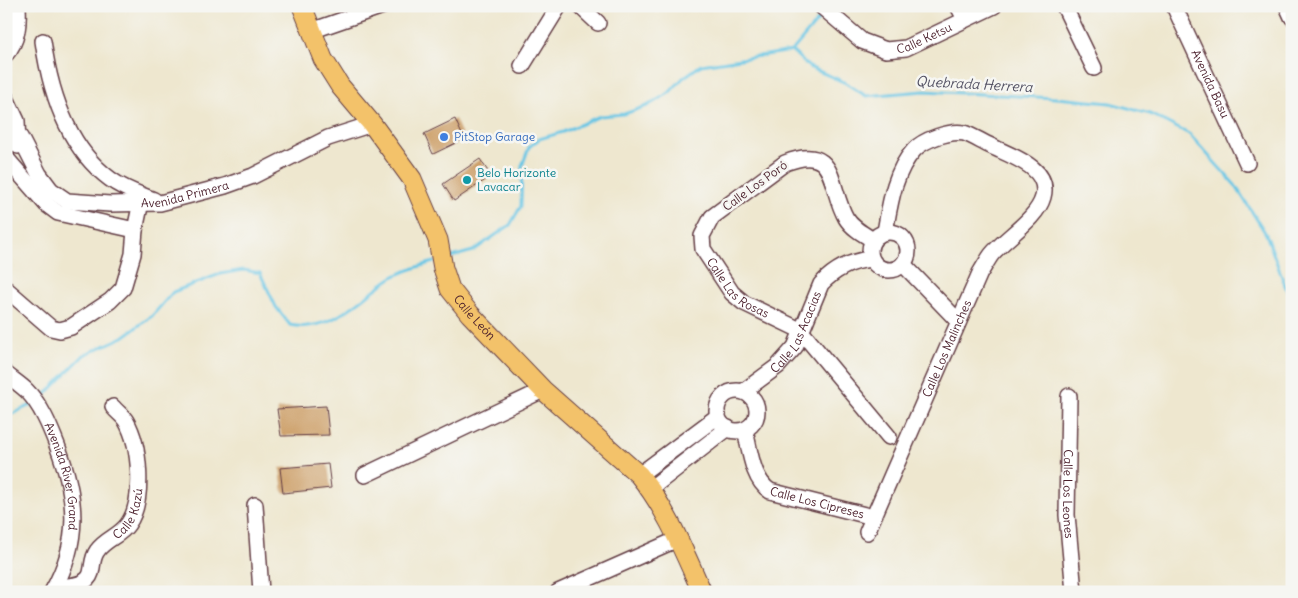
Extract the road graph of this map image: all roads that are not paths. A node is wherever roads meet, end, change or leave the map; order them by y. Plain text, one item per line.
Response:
1 (18, 6) edge
2 (302, 6) edge
3 (383, 6) edge
4 (559, 6) edge
5 (580, 6) edge
6 (994, 6) edge
7 (1064, 6) edge
8 (1174, 6) edge
9 (1287, 6) edge
10 (826, 10) edge
11 (962, 13) edge
12 (1292, 17) edge
13 (598, 23) dead end
14 (311, 31) junction
15 (43, 41) dead end
16 (6, 54) edge
17 (522, 66) dead end
18 (1094, 68) dead end
19 (6, 98) edge
20 (372, 124) junction
21 (20, 137) junction
22 (6, 157) edge
23 (1246, 164) dead end
24 (141, 202) junction
25 (160, 203) junction
26 (110, 204) junction
27 (108, 223) junction
28 (705, 227) joint
29 (135, 230) junction
30 (879, 236) junction
31 (871, 259) junction
32 (903, 264) junction
33 (129, 270) junction
34 (6, 289) edge
35 (958, 321) junction
36 (800, 330) junction
37 (6, 374) edge
38 (543, 390) junction
39 (744, 392) junction
40 (1069, 396) dead end
41 (113, 407) dead end
42 (718, 416) junction
43 (728, 428) junction
44 (745, 430) junction
45 (889, 437) dead end
46 (365, 475) dead end
47 (645, 482) junction
48 (255, 505) dead end
49 (874, 518) junction
50 (867, 532) dead end
51 (678, 539) junction
52 (53, 590) edge
53 (261, 592) edge
54 (558, 592) edge
55 (702, 592) edge
56 (1074, 592) edge

1 - 16 street
2 - 14 main road, Calle León
3 - 14 street
4 - 17 street
5 - 13 street
6 - 11 street, Calle Ketsu
7 - 18 street
8 - 23 street, Avenida Basu
9 - 12 street
10 - 11 street, Calle Ketsu
14 - 20 main road, Calle León
15 - 25 street
19 - 21 street, Avenida Primera
20 - 25 street, Avenida Primera
20 - 38 main road, Calle León
21 - 22 street
21 - 26 street, Avenida Primera
22 - 27 street
24 - 25 street, Avenida Primera
24 - 26 street, Avenida Primera
24 - 29 street
26 - 27 street
27 - 29 street
27 - 33 street
28 - 30 street, Calle Los Poró
28 - 36 street, Calle Las Rosas
29 - 33 street
30 - 31 street
30 - 32 street
30 - 35 street, Calle Los Malinches
31 - 32 street
31 - 36 street, Calle Las Acacias
32 - 35 street
33 - 34 street
35 - 49 street, Calle Los Malinches
36 - 39 street, Calle Las Acacias
36 - 45 street
37 - 52 street, Avenida River Grand
38 - 46 street
38 - 47 main road, Calle León
39 - 42 street, Calle Las Acacias
39 - 44 street
40 - 56 street, Calle Los Leones
41 - 52 street, Calle Kazú
42 - 43 street
42 - 47 street
43 - 44 street
43 - 47 street
44 - 49 street, Calle Los Cipreses
47 - 51 main road, Calle León
48 - 53 street
49 - 50 street, Calle Los Malinches
51 - 54 street
51 - 55 main road, Calle León

